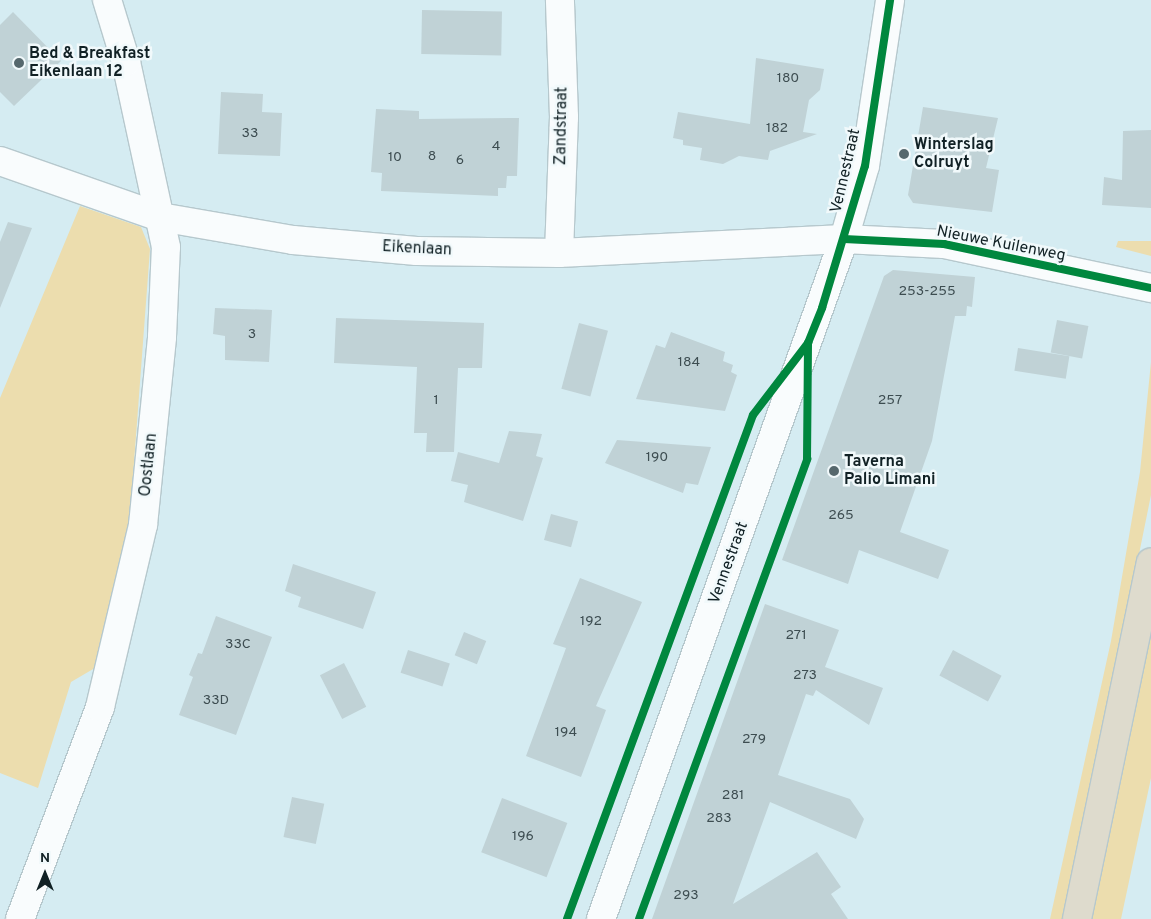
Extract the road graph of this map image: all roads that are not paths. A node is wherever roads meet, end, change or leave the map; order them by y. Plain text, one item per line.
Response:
1 (107, 0) edge
2 (560, 0) edge
3 (890, 0) edge
4 (0, 161) edge
5 (160, 217) junction
6 (844, 239) junction
7 (559, 253) junction
8 (1151, 288) edge
9 (1151, 563) edge
10 (20, 919) edge
11 (601, 919) edge
12 (1077, 919) edge

1 - 5 street, Oostlaan
2 - 7 street, Zandstraat
3 - 6 street, Vennestraat
4 - 5 street, Eikenlaan
5 - 7 street, Eikenlaan
5 - 10 street, Oostlaan
6 - 7 street, Eikenlaan
6 - 8 street, Nieuwe Kuilenweg
6 - 11 street, Vennestraat
9 - 12 highway

